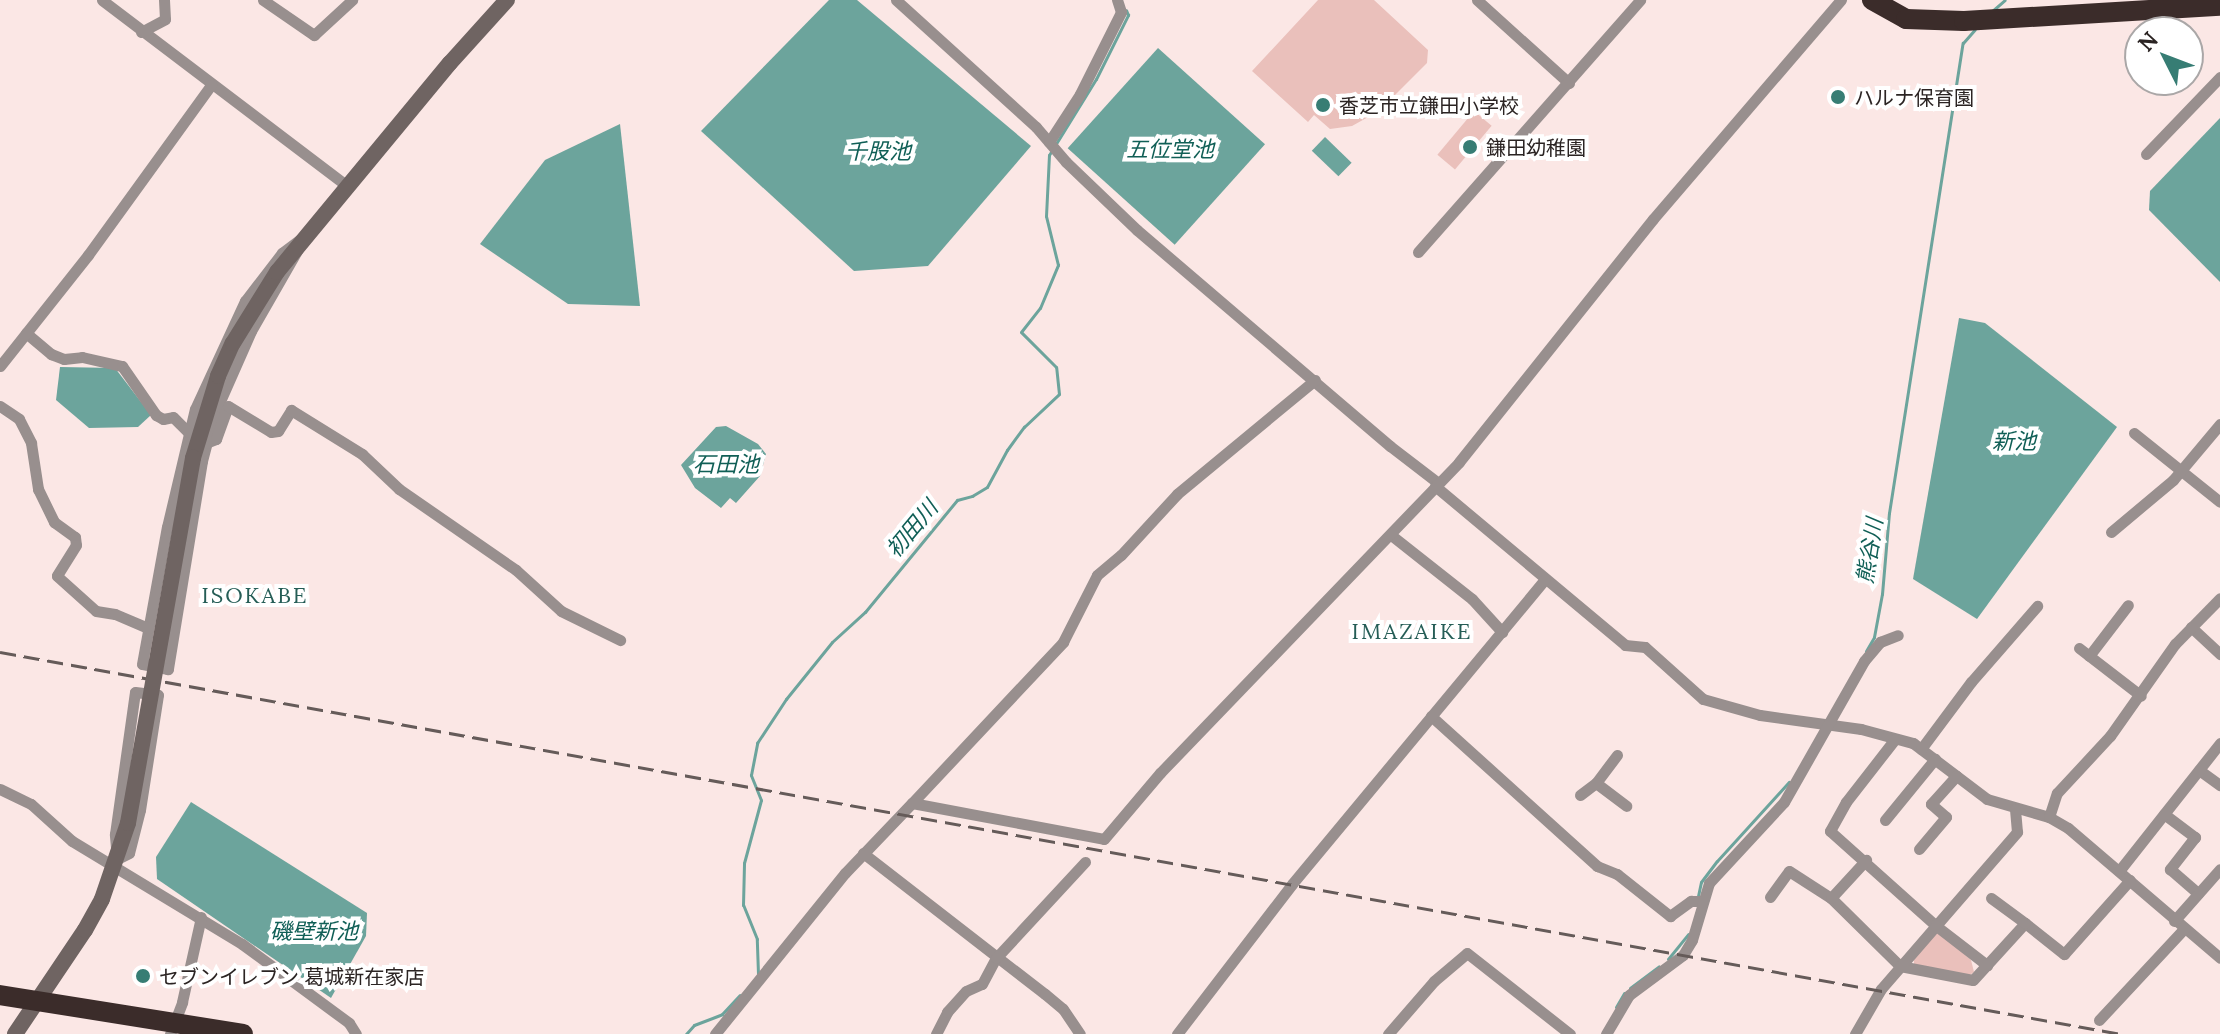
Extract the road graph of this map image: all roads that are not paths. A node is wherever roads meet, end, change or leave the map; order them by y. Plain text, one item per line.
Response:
1 (102, 0) edge
2 (164, 0) edge
3 (263, 0) edge
4 (352, 0) edge
5 (507, 0) edge
6 (896, 0) edge
7 (1117, 0) edge
8 (1477, 0) edge
9 (1640, 0) edge
10 (1841, 0) edge
11 (1872, 0) edge
12 (2137, 5) edge
13 (2220, 6) edge
14 (141, 32) junction
15 (2220, 77) edge
16 (1569, 83) junction
17 (211, 85) junction
18 (1052, 146) junction
19 (2146, 154) dead end
20 (347, 186) junction
21 (306, 235) junction
22 (1418, 252) dead end
23 (26, 333) junction
24 (0, 366) edge
25 (1315, 380) junction
26 (0, 406) edge
27 (2220, 424) edge
28 (188, 432) junction
29 (2134, 433) dead end
30 (206, 443) junction
31 (2181, 470) junction
32 (1436, 484) junction
33 (2220, 502) edge
34 (2111, 532) dead end
35 (1391, 535) junction
36 (1544, 580) junction
37 (2220, 598) edge
38 (2128, 605) dead end
39 (2037, 606) dead end
40 (2191, 627) junction
41 (148, 628) junction
42 (1502, 632) junction
43 (1898, 635) dead end
44 (620, 640) dead end
45 (2220, 654) edge
46 (2141, 696) junction
47 (1431, 716) junction
48 (1828, 723) junction
49 (1895, 739) junction
50 (2220, 743) edge
51 (1921, 749) junction
52 (1617, 755) dead end
53 (1935, 759) junction
54 (2199, 770) junction
55 (1956, 776) junction
56 (1596, 783) junction
57 (2220, 785) edge
58 (0, 789) edge
59 (1580, 795) dead end
60 (912, 803) junction
61 (1626, 806) dead end
62 (2015, 809) junction
63 (2164, 814) junction
64 (2049, 817) junction
65 (1885, 820) dead end
66 (1919, 849) dead end
67 (863, 853) junction
68 (1866, 860) junction
69 (116, 862) junction
70 (1085, 862) dead end
71 (2220, 869) edge
72 (2119, 871) junction
73 (2130, 880) junction
74 (2198, 893) junction
75 (1770, 897) dead end
76 (1831, 898) junction
77 (1991, 898) dead end
78 (1696, 901) junction
79 (201, 917) junction
80 (2025, 923) junction
81 (1935, 925) junction
82 (2179, 925) junction
83 (996, 958) junction
84 (2220, 958) edge
85 (1987, 965) junction
86 (1900, 966) junction
87 (0, 995) edge
88 (39, 1002) junction
89 (2099, 1020) dead end
90 (171, 1029) edge
91 (15, 1034) edge
92 (243, 1034) edge
93 (356, 1034) edge
94 (715, 1034) edge
95 (936, 1034) edge
96 (1080, 1034) edge
97 (1177, 1034) edge
98 (1388, 1034) edge
99 (1570, 1034) edge
100 (1606, 1034) edge
101 (1855, 1034) edge

1 - 14 street
2 - 14 street
3 - 4 street
5 - 20 street
6 - 18 street
7 - 18 street
8 - 16 street
9 - 16 street
10 - 32 street
11 - 12 highway
12 - 13 highway
14 - 17 street
15 - 19 street
16 - 22 street
17 - 20 street
17 - 23 street
18 - 25 street
20 - 21 street
21 - 28 street
21 - 30 street
21 - 69 street, bridge
23 - 24 street
23 - 28 street
25 - 32 street
25 - 60 street
26 - 41 street
27 - 31 street
28 - 41 street
29 - 31 street
30 - 41 street
30 - 44 street
31 - 33 street
31 - 34 street
32 - 35 street
32 - 36 street
35 - 42 street
35 - 60 street
36 - 42 street
36 - 48 street
37 - 40 street
38 - 46 street
39 - 51 street
40 - 45 street
40 - 46 street
42 - 47 street
43 - 48 street
46 - 64 street
47 - 78 street
47 - 97 street
48 - 49 street
48 - 78 street
49 - 51 street
49 - 68 street
50 - 54 street
51 - 53 street
52 - 56 street
53 - 55 street
53 - 65 street
54 - 57 street
54 - 63 street
55 - 62 street
55 - 66 street
56 - 59 street
56 - 61 street
58 - 69 street
60 - 67 street
62 - 64 street
62 - 81 street
63 - 72 street
63 - 74 street
64 - 72 street
67 - 83 street
67 - 94 street
68 - 76 street
68 - 81 street
69 - 69 street
69 - 79 street
69 - 88 street
70 - 83 street
71 - 74 street
72 - 73 street
73 - 80 street
73 - 82 street
74 - 82 street
75 - 76 street
76 - 86 street
77 - 80 street
78 - 100 street
79 - 90 street
79 - 93 street
80 - 85 street
81 - 85 street
81 - 86 street
82 - 84 street
82 - 89 street
83 - 95 street
83 - 96 street
85 - 86 street
86 - 101 street
87 - 88 highway
88 - 90 highway
88 - 91 street
90 - 92 highway
98 - 99 street

